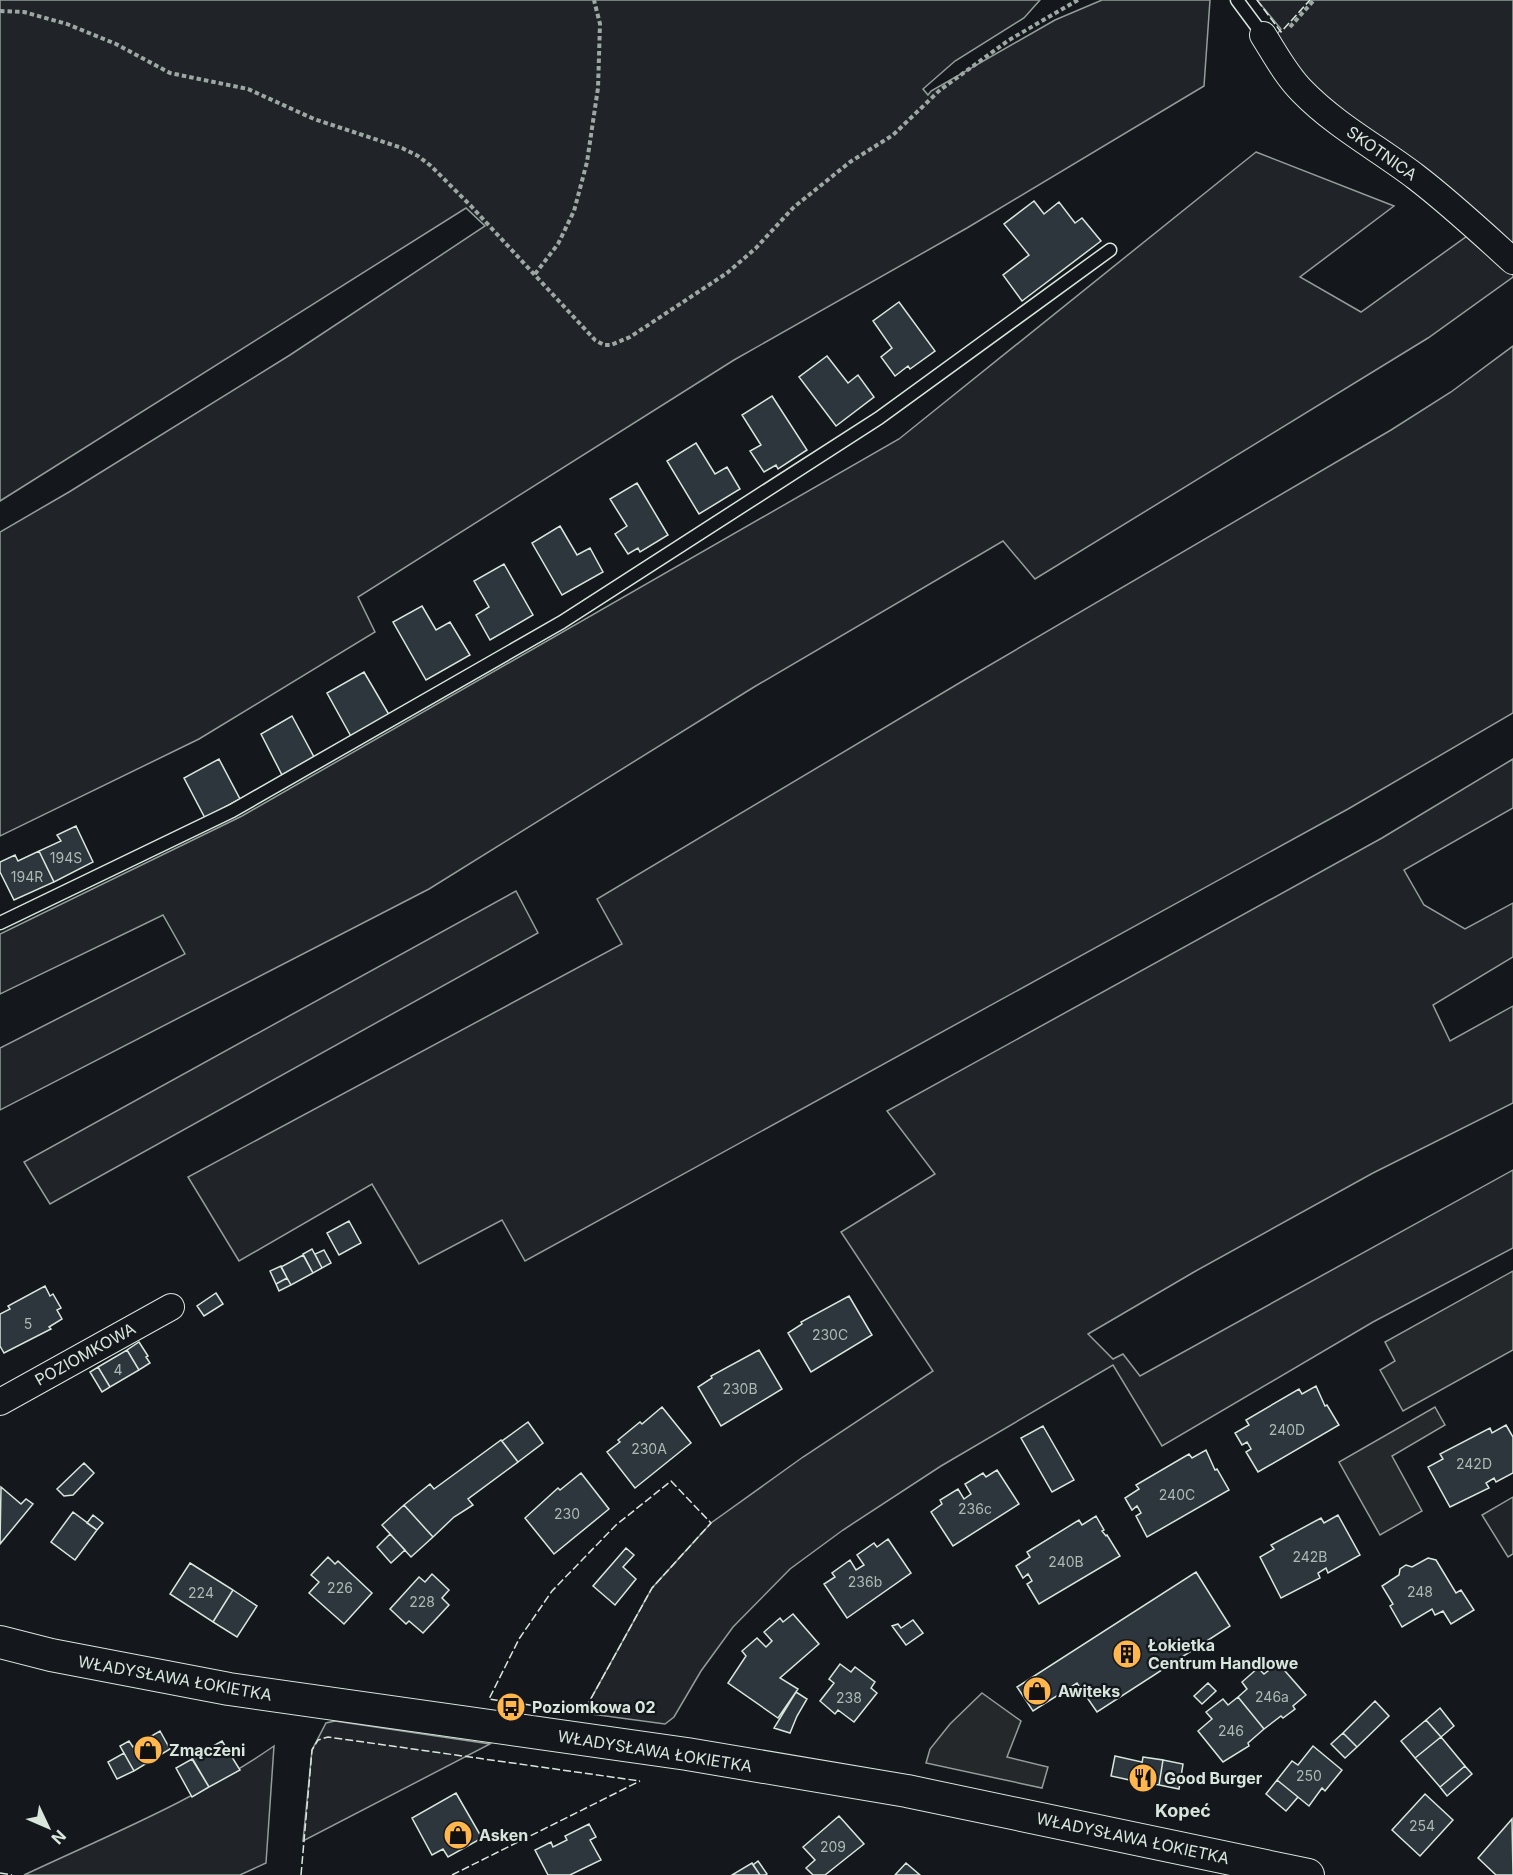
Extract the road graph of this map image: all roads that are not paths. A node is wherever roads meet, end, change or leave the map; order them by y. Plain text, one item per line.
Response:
1 (1236, 0) edge
2 (1267, 41) joint
3 (1110, 250) dead end
4 (1513, 261) edge
5 (0, 923) edge
6 (171, 1307) dead end
7 (0, 1402) edge
8 (0, 1642) edge
9 (1308, 1875) edge

1 - 2 lane
2 - 4 street, SKOTNICA
3 - 5 lane
6 - 7 street, POZIOMKOWA
8 - 9 street, WŁADYSŁAWA ŁOKIETKA

